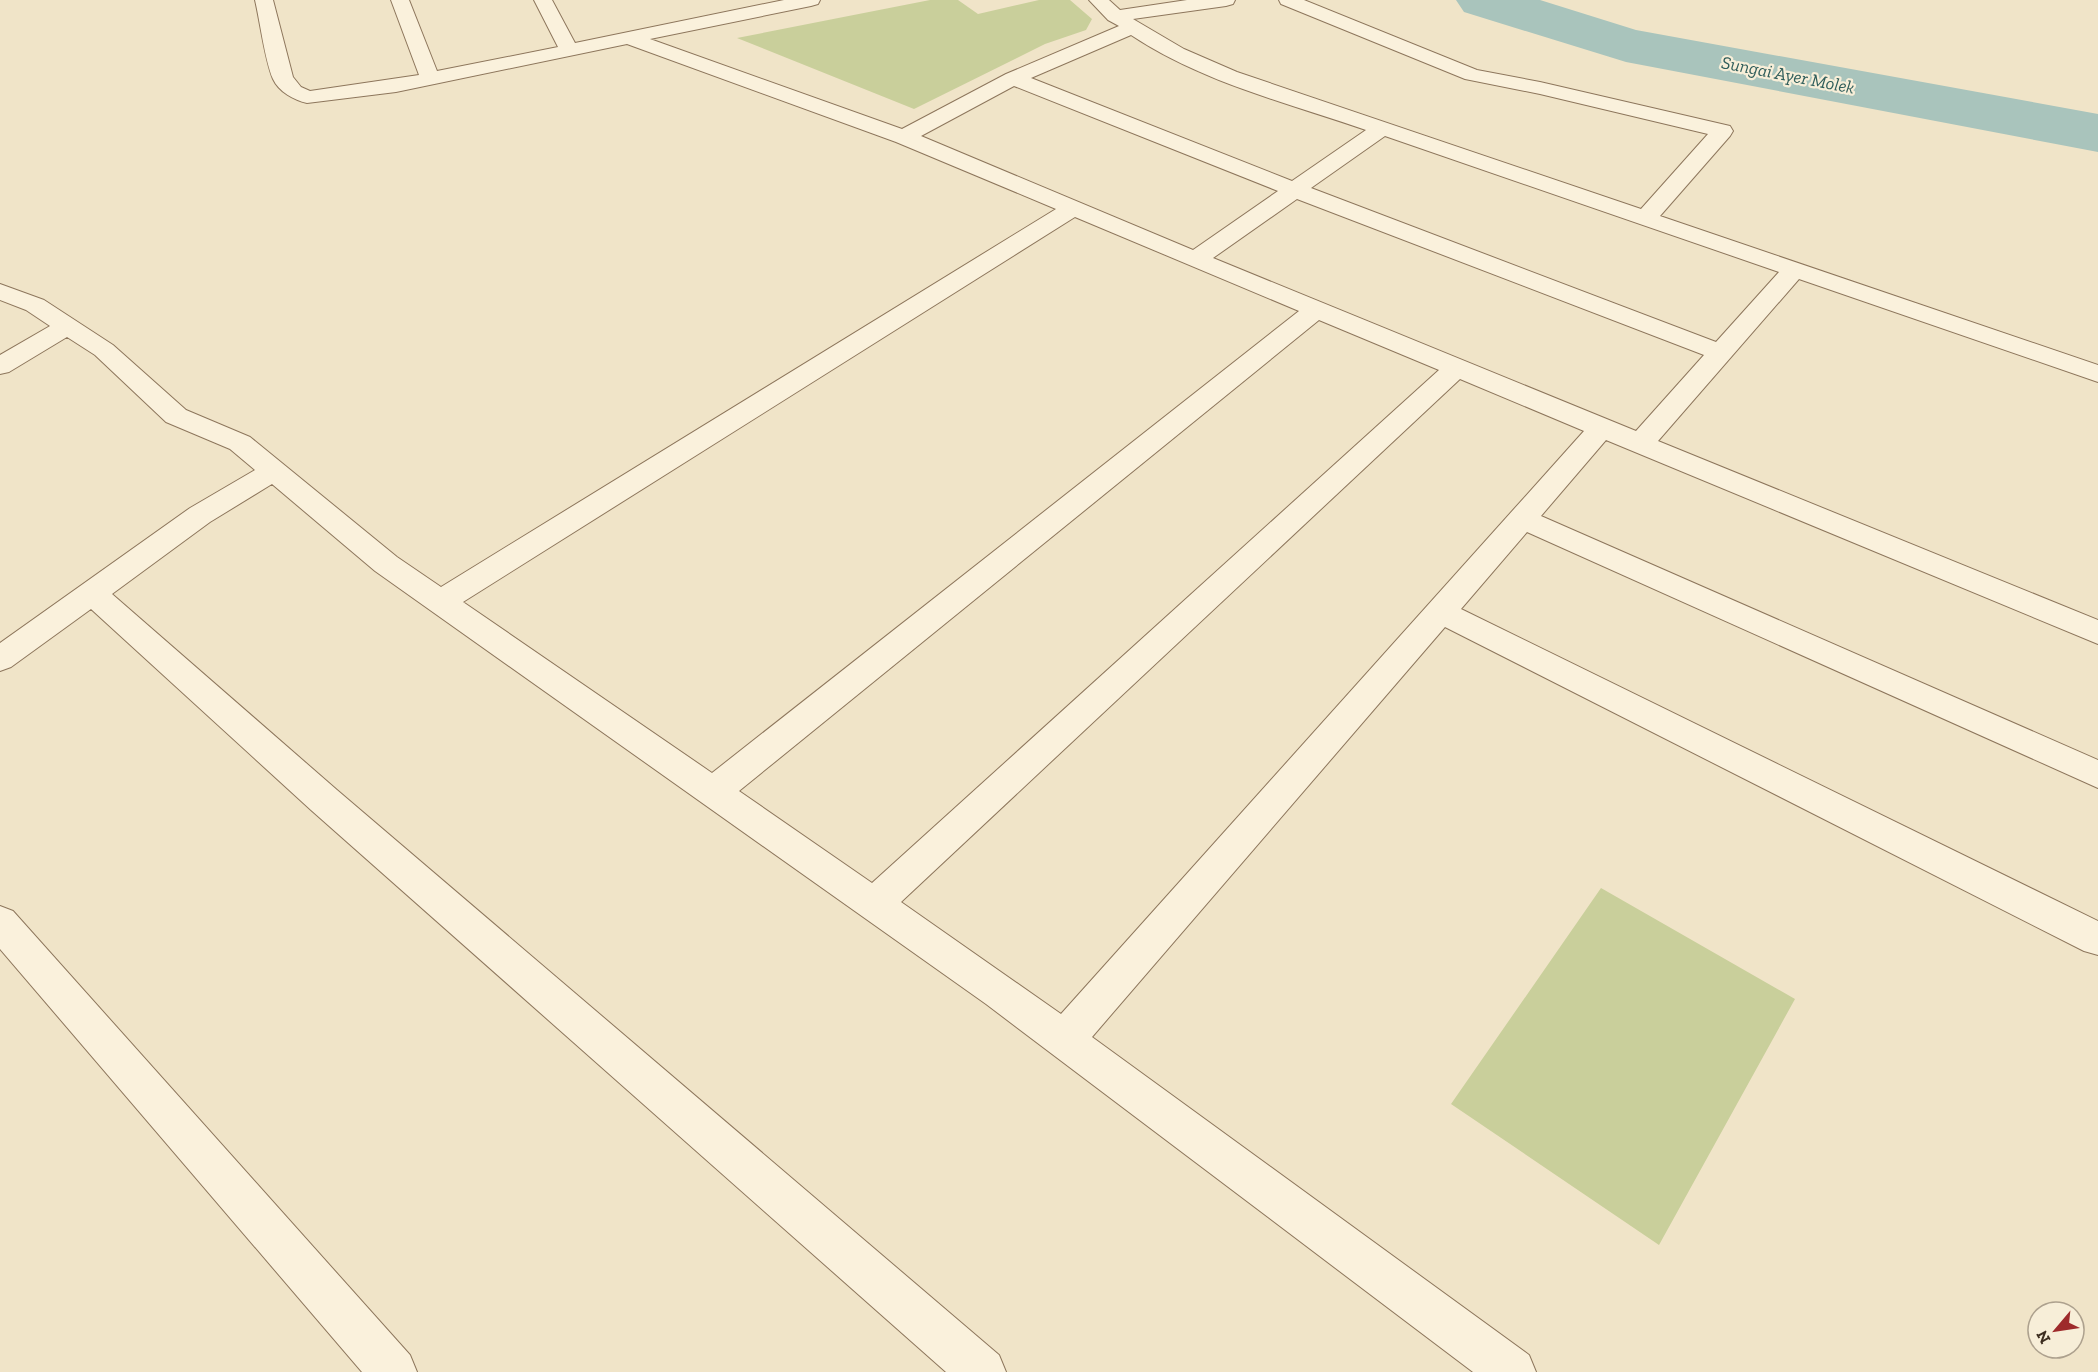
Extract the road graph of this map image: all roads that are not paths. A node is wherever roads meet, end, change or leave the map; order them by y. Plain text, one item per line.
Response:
1 (264, 0) edge
2 (400, 0) edge
3 (568, 0) edge
4 (811, 0) edge
5 (1226, 0) edge
6 (1288, 0) edge
7 (544, 2) edge
8 (1115, 14) edge
9 (629, 38) junction
10 (569, 50) junction
11 (430, 78) junction
12 (1013, 78) junction
13 (1381, 129) junction
14 (904, 136) junction
15 (1295, 190) junction
16 (1073, 208) junction
17 (1645, 219) junction
18 (1196, 260) junction
19 (1795, 269) junction
20 (0, 291) edge
21 (1316, 310) junction
22 (68, 326) junction
23 (1722, 353) junction
24 (0, 366) edge
25 (1457, 368) junction
26 (2098, 374) edge
27 (1602, 428) junction
28 (1641, 443) junction
29 (274, 471) junction
30 (1523, 519) junction
31 (92, 593) junction
32 (440, 602) junction
33 (1441, 612) junction
34 (2098, 633) edge
35 (0, 659) edge
36 (2098, 775) edge
37 (713, 792) junction
38 (874, 904) junction
39 (0, 922) edge
40 (2098, 939) edge
41 (1064, 1040) junction
42 (393, 1372) edge
43 (982, 1372) edge
44 (1512, 1372) edge

1 - 11 street
2 - 11 street
3 - 7 street
4 - 9 street
5 - 8 street
6 - 17 street
7 - 10 street
8 - 12 street
8 - 13 street
9 - 10 street
9 - 14 street
10 - 11 street
12 - 14 street
12 - 15 street
13 - 15 street
13 - 17 street
14 - 16 street
15 - 18 street
15 - 23 street
16 - 18 street
16 - 32 street
17 - 19 street
18 - 21 street
19 - 23 street
19 - 26 street
20 - 22 street
21 - 25 street
21 - 37 street
22 - 24 street
22 - 29 street
23 - 28 street
25 - 27 street
25 - 38 street
27 - 28 street
27 - 30 street
28 - 34 street
29 - 31 street
29 - 32 street
30 - 33 street
30 - 36 street
31 - 35 street
31 - 43 street
32 - 37 street
33 - 40 street
33 - 41 street
37 - 38 street
38 - 41 street
39 - 42 street
41 - 44 street

